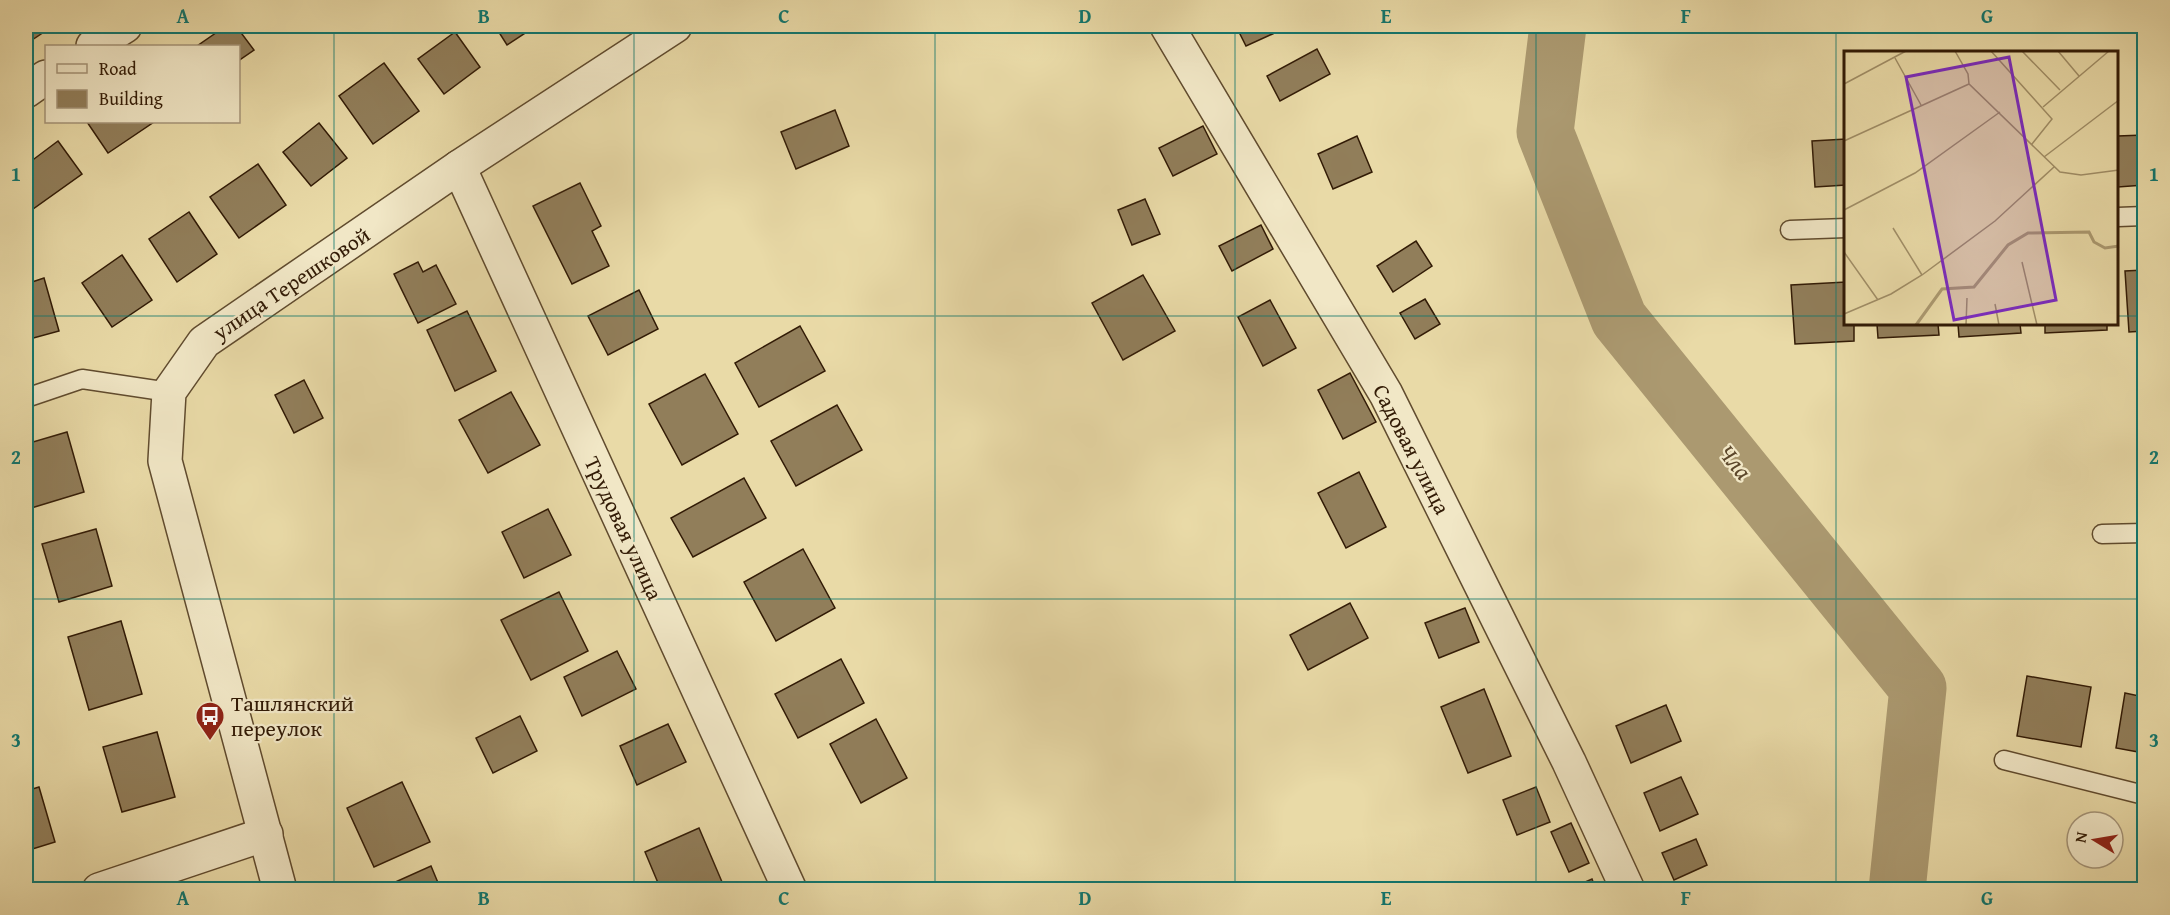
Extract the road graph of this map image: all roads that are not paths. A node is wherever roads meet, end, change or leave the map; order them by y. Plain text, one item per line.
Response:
1 (125, 26) edge
2 (675, 26) edge
3 (1167, 26) edge
4 (95, 45) edge
5 (45, 78) edge
6 (26, 91) edge
7 (459, 167) junction
8 (2145, 216) edge
9 (2119, 217) edge
10 (1844, 228) edge
11 (1790, 230) dead end
12 (169, 392) junction
13 (26, 398) edge
14 (2145, 533) edge
15 (2102, 534) dead end
16 (2004, 760) dead end
17 (2145, 795) edge
18 (266, 834) junction
19 (99, 890) edge
20 (280, 890) edge
21 (790, 890) edge
22 (1628, 890) edge

1 - 4 street
2 - 7 street, улица Терешковой
3 - 22 street, Садовая улица
5 - 6 street
7 - 12 street, улица Терешковой
7 - 21 street, Трудовая улица
8 - 9 lane
10 - 11 lane
12 - 13 lane
12 - 18 street
14 - 15 lane
16 - 17 lane
18 - 19 street
18 - 20 street

